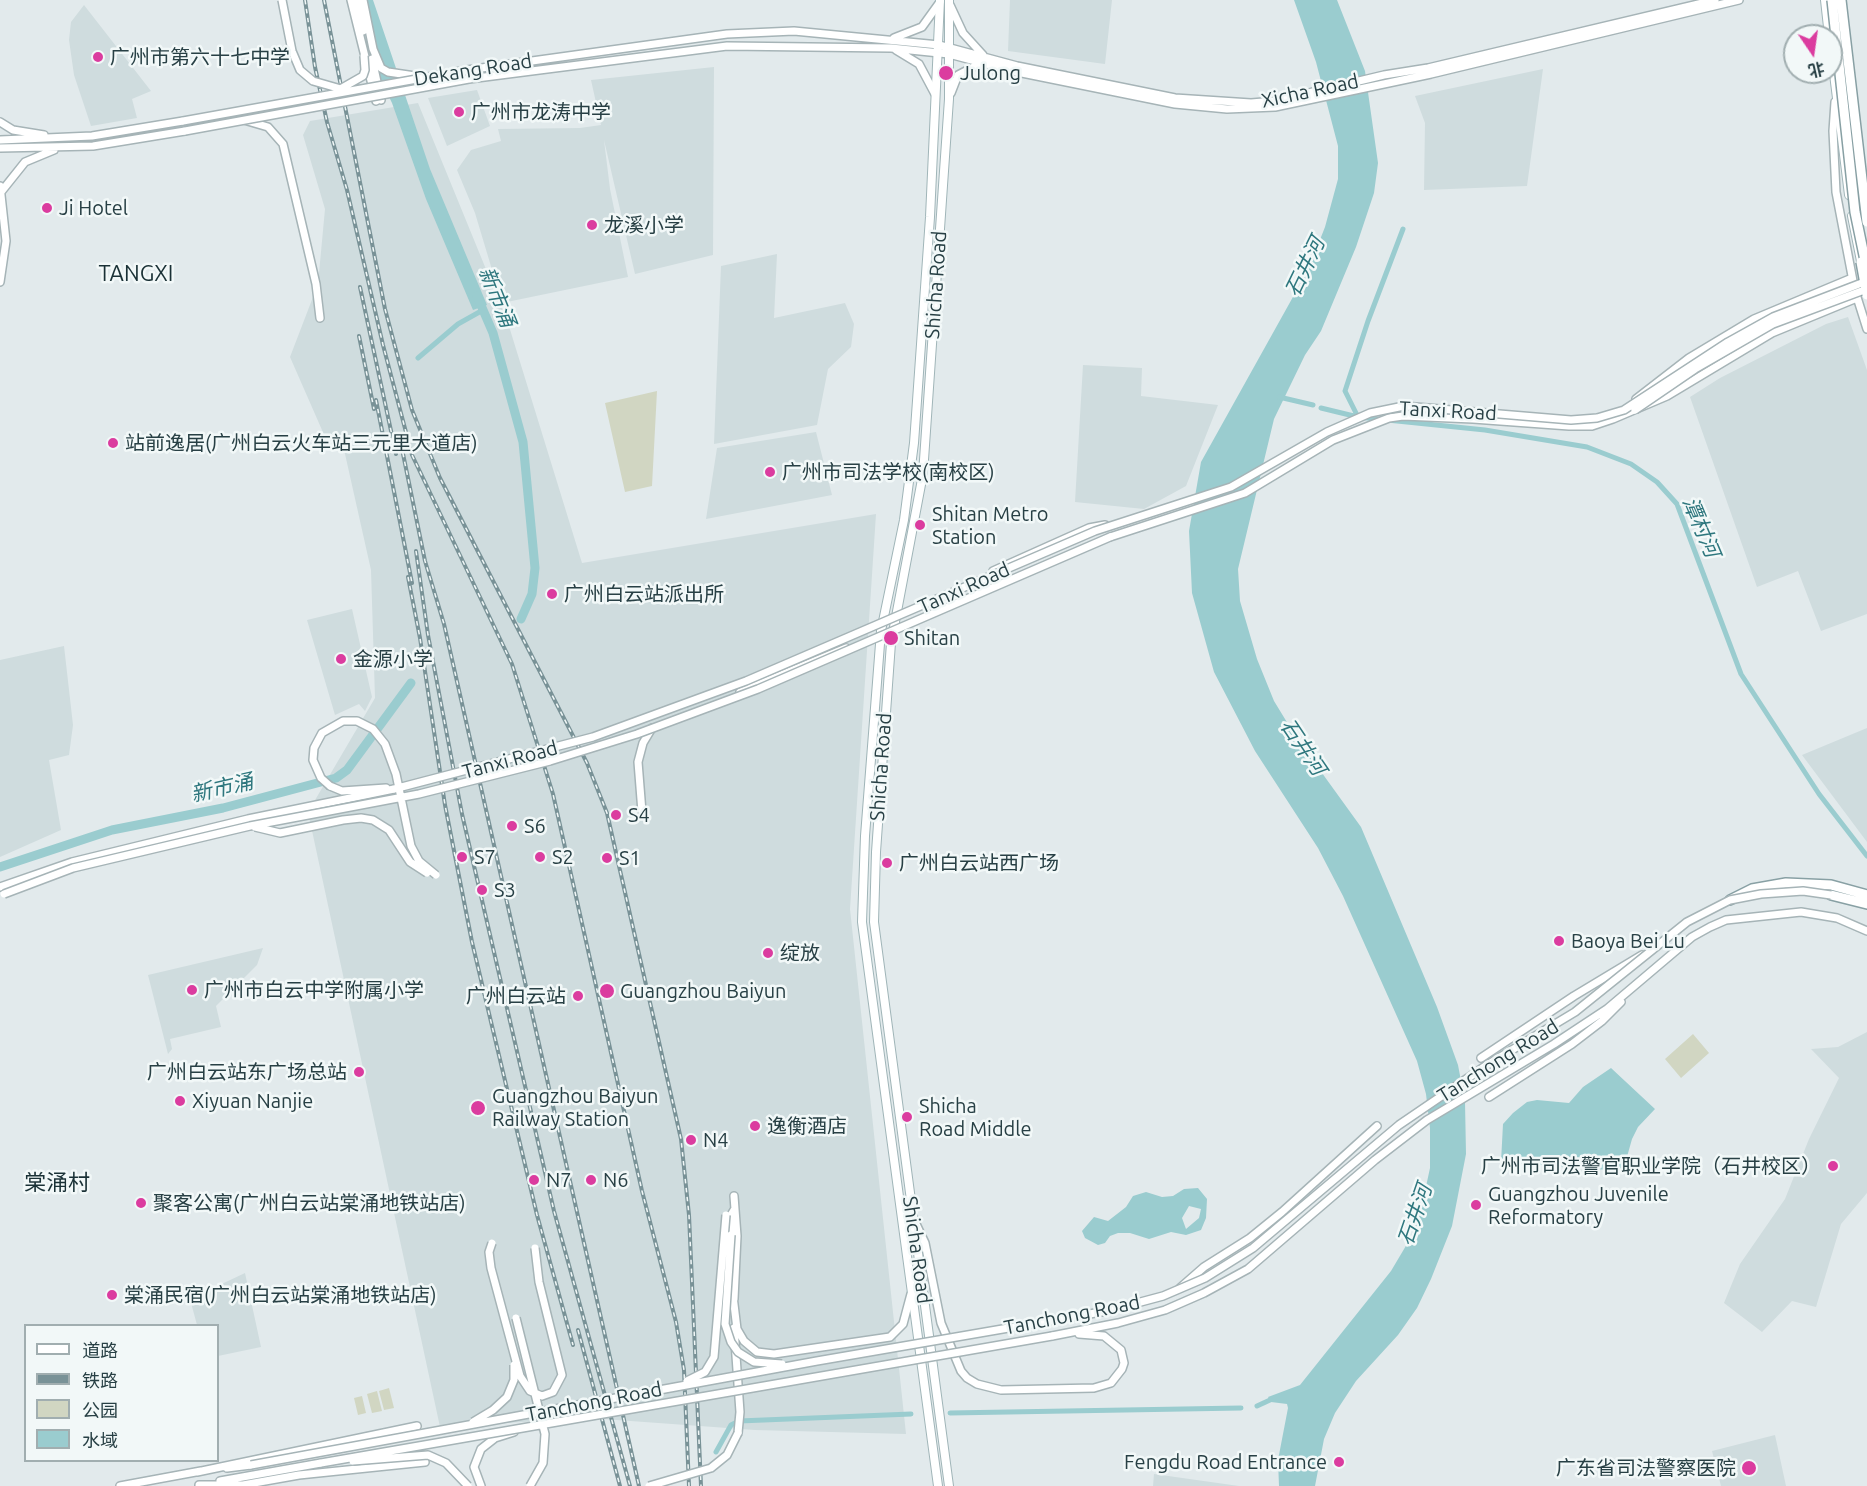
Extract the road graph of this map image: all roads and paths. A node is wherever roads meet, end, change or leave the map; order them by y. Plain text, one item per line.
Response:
1 (282, 0) edge
2 (350, 0) edge
3 (363, 0) edge
4 (1715, 0) edge
5 (1739, 0) edge
6 (1825, 0) edge
7 (1832, 0) edge
8 (1843, 0) edge
9 (940, 1) edge
10 (949, 2) edge
11 (356, 5) edge
12 (1828, 24) edge
13 (892, 39) junction
14 (891, 48) junction
15 (939, 49) junction
16 (949, 50) junction
17 (984, 60) junction
18 (424, 77) junction
19 (1835, 84) edge
20 (340, 89) junction
21 (1836, 94) junction
22 (1316, 95) junction
23 (320, 96) junction
24 (937, 98) junction
25 (949, 99) junction
26 (379, 101) dead end
27 (234, 121) junction
28 (0, 122) edge
29 (64, 137) junction
30 (0, 140) edge
31 (66, 147) junction
32 (0, 148) edge
33 (0, 189) edge
34 (1867, 198) edge
35 (1, 202) edge
36 (1855, 212) junction
37 (1867, 222) edge
38 (1867, 270) edge
39 (1852, 278) junction
40 (1867, 281) edge
41 (0, 282) edge
42 (1867, 288) edge
43 (1862, 296) edge
44 (320, 318) dead end
45 (1867, 329) edge
46 (1632, 408) junction
47 (1116, 523) junction
48 (896, 614) junction
49 (861, 644) junction
50 (394, 789) junction
51 (642, 812) dead end
52 (250, 826) junction
53 (1, 891) edge
54 (1831, 895) joint
55 (1867, 895) edge
56 (1867, 904) edge
57 (1719, 905) junction
58 (1867, 931) edge
59 (1650, 950) junction
60 (1652, 970) junction
61 (1481, 1058) dead end
62 (1489, 1096) dead end
63 (1377, 1126) dead end
64 (734, 1196) dead end
65 (734, 1210) junction
66 (726, 1215) dead end
67 (912, 1215) junction
68 (492, 1243) dead end
69 (535, 1248) dead end
70 (1179, 1289) junction
71 (912, 1290) junction
72 (734, 1296) junction
73 (516, 1318) dead end
74 (1052, 1336) junction
75 (513, 1353) junction
76 (817, 1361) junction
77 (661, 1389) junction
78 (536, 1425) junction
79 (417, 1426) dead end
80 (449, 1429) junction
81 (425, 1462) dead end
82 (321, 1463) junction
83 (197, 1472) junction
84 (195, 1485) edge
85 (120, 1486) edge
86 (468, 1486) edge
87 (481, 1486) edge
88 (530, 1486) edge
89 (649, 1486) edge
90 (938, 1486) edge
91 (949, 1486) edge

1 - 20 main road, bridge
2 - 11 main road
2 - 20 main road, bridge
3 - 18 main road
4 - 22 main road, Xicha Road
5 - 22 main road, Xicha Road
6 - 12 main road
7 - 36 highway, bridge
8 - 34 main road
8 - 37 highway, bridge
9 - 13 main road
9 - 15 main road
10 - 16 main road
10 - 17 main road
11 - 26 main road
13 - 15 main road, Dekang Road
13 - 18 main road, Dekang Road, bridge
14 - 15 main road, Dekang Road
14 - 24 main road
14 - 27 main road, Dekang Road, bridge
15 - 16 main road, Dekang Road
15 - 24 main road, Shicha Road
16 - 17 main road, Xicha Road
16 - 25 main road, Shicha Road
17 - 22 main road, Xicha Road
17 - 25 main road
18 - 23 main road, Dekang Road, bridge
19 - 21 main road
20 - 23 main road, bridge
21 - 39 main road
21 - 42 main road
23 - 29 main road, Dekang Road, bridge
24 - 71 main road, Shicha Road
25 - 48 main road, Shicha Road
27 - 31 main road, Dekang Road, bridge
27 - 44 main road, bridge
28 - 29 main road
29 - 30 main road, Dekang Road
31 - 32 main road, Dekang Road
31 - 33 main road
33 - 35 main road
35 - 41 main road
36 - 38 highway, bridge
36 - 43 highway, bridge
39 - 43 main road
39 - 46 main road, bridge
40 - 46 main road, Tanxi Road, bridge
42 - 46 main road, Tanxi Road, bridge
43 - 45 main road
43 - 46 main road, bridge
46 - 47 main road, Tanxi Road, bridge
46 - 49 main road, Tanxi Road, bridge
47 - 48 main road
47 - 50 main road, Tanxi Road, bridge
48 - 67 main road, Shicha Road
49 - 51 main road, bridge
49 - 52 main road, Tanxi Road, bridge
50 - 52 main road, bridge
50 - 53 main road, Tanxi Road
52 - 53 main road, Tanxi Road, bridge
54 - 56 highway
54 - 57 main road, Tanchong Road, bridge
55 - 57 highway, bridge
57 - 59 main road, Tanchong Road, bridge
58 - 60 main road, Tanchong Road
59 - 61 main road, bridge
59 - 70 main road, Tanchong Road, bridge
60 - 62 main road
60 - 74 main road, Tanchong Road
63 - 70 main road
64 - 65 main road
65 - 72 main road
65 - 76 main road, bridge
66 - 77 main road, bridge
67 - 74 main road
67 - 91 main road, Shicha Road
68 - 75 main road, bridge
69 - 75 main road, bridge
70 - 76 main road, Tanchong Road, bridge
71 - 72 main road
71 - 90 main road, Shicha Road
72 - 89 main road, bridge
73 - 88 main road, bridge
74 - 78 main road, Tanchong Road, bridge
75 - 80 main road, bridge
76 - 77 main road, Tanchong Road, bridge
77 - 80 main road, Tanchong Road, bridge
78 - 82 main road, Tanchong Road, bridge
78 - 87 main road, bridge
79 - 83 main road
80 - 83 main road, Tanchong Road, bridge
81 - 84 main road
82 - 84 main road, Tanchong Road
82 - 86 main road, bridge
83 - 85 main road

